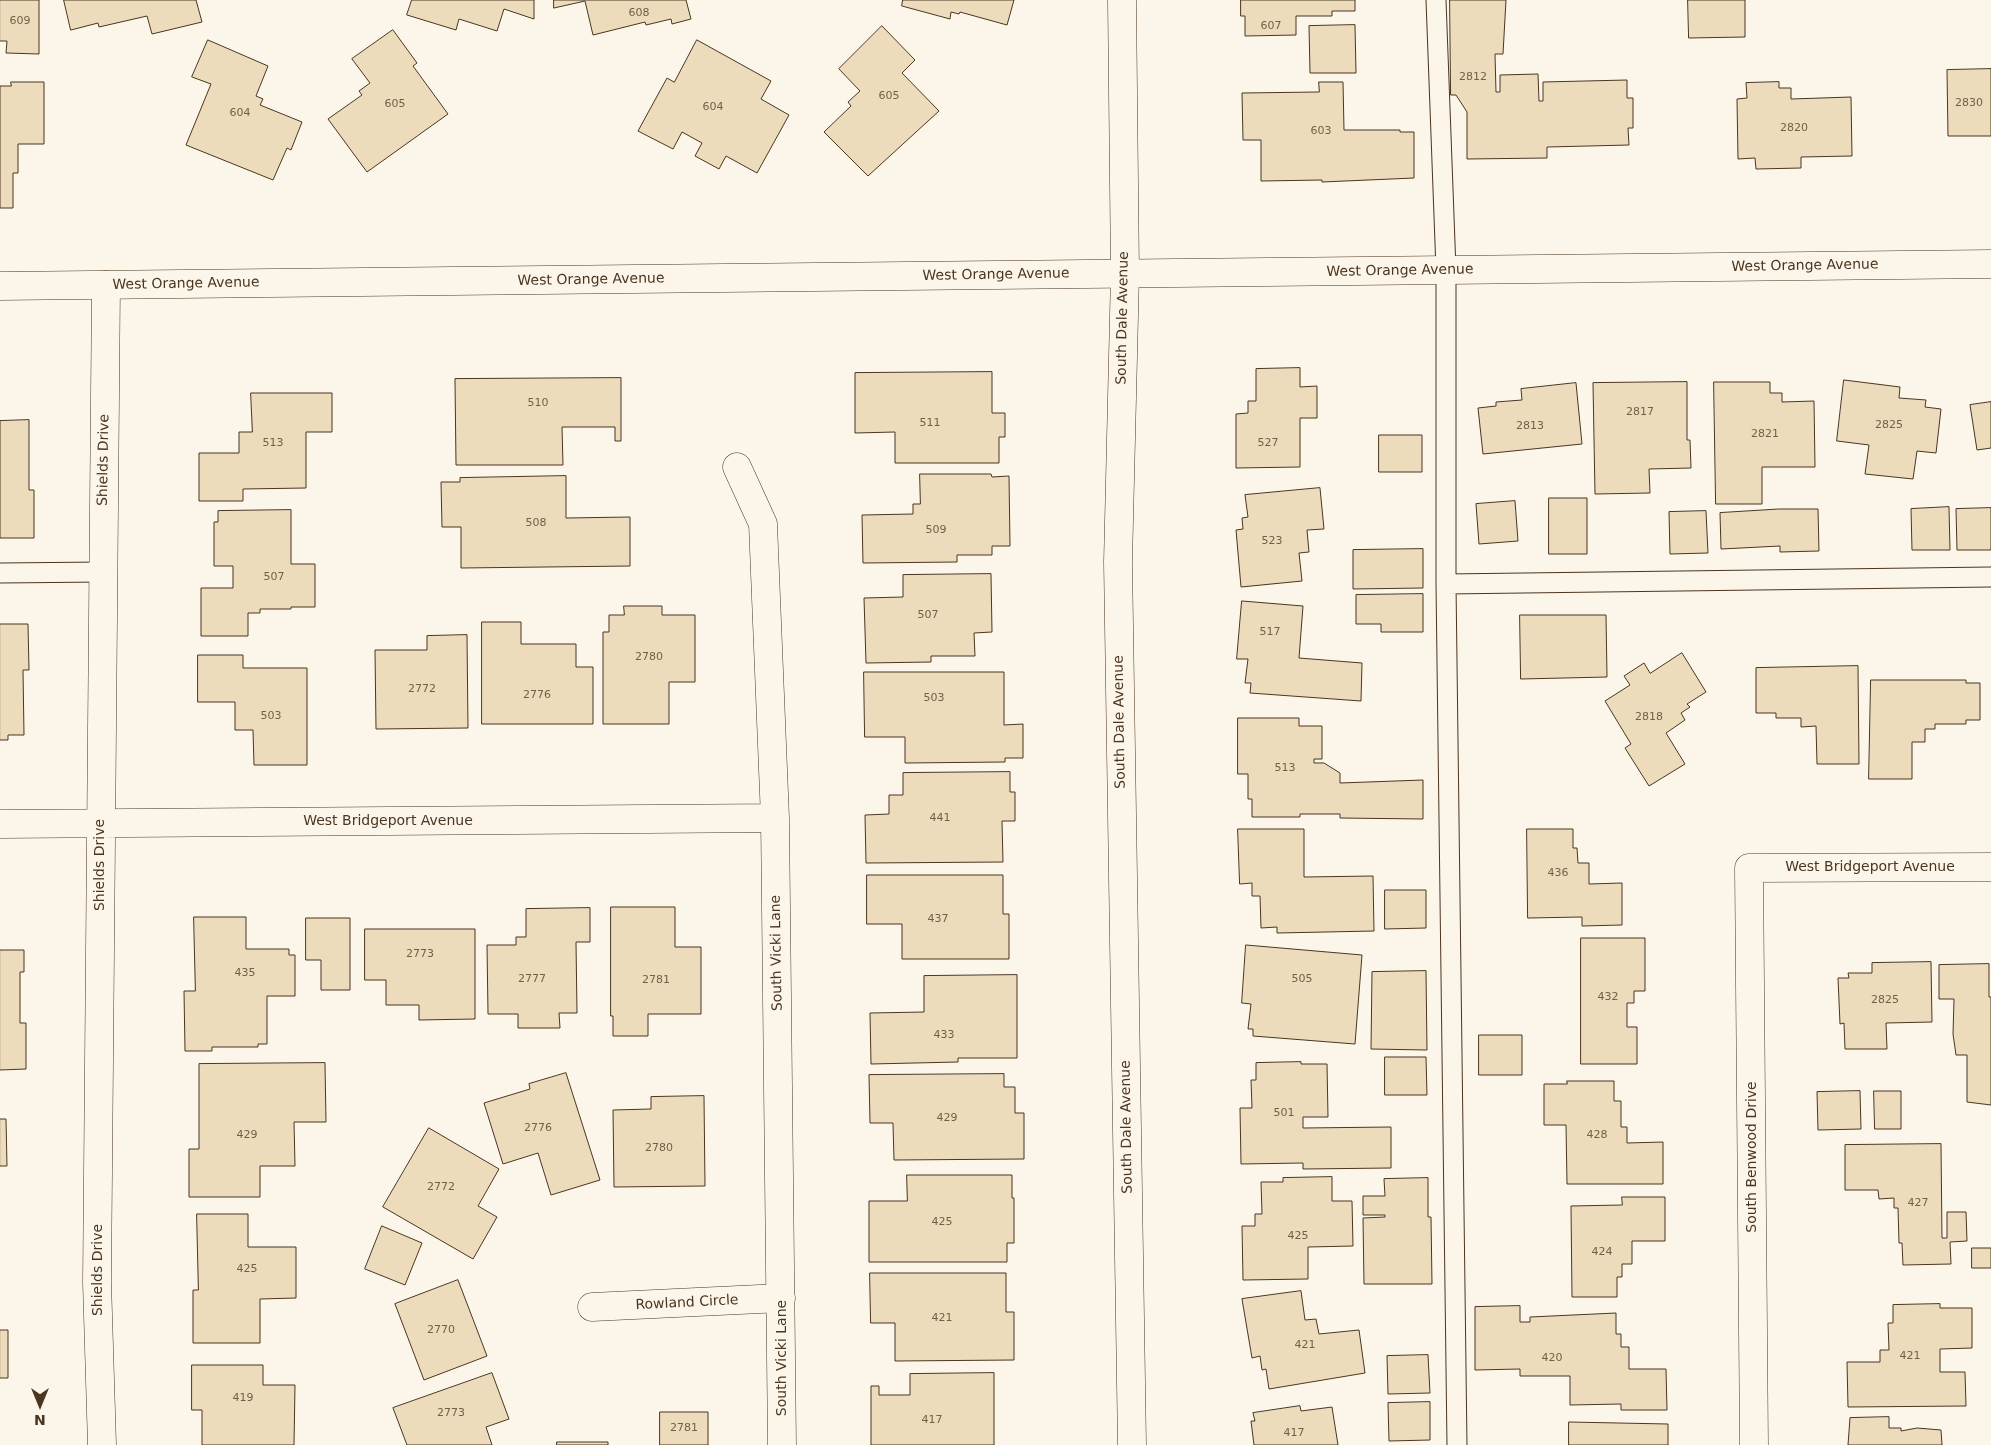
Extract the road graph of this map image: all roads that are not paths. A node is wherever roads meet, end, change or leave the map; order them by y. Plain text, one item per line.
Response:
1 (1122, 0) edge
2 (1436, 0) edge
3 (1991, 264) edge
4 (1446, 270) junction
5 (1125, 274) junction
6 (106, 285) junction
7 (0, 286) edge
8 (738, 468) dead end
9 (103, 572) junction
10 (0, 573) edge
11 (1991, 577) edge
12 (1446, 584) junction
13 (775, 818) junction
14 (100, 822) junction
15 (0, 824) edge
16 (1991, 867) edge
17 (1749, 868) joint
18 (782, 1298) junction
19 (592, 1307) dead end
20 (102, 1445) edge
21 (782, 1445) edge
22 (1132, 1445) edge
23 (1457, 1445) edge
24 (1754, 1445) edge

1 - 5 street, South Dale Avenue
2 - 4 lane
3 - 4 street, West Orange Avenue
4 - 5 street, West Orange Avenue
4 - 12 lane
5 - 6 street, West Orange Avenue
5 - 22 street, South Dale Avenue
6 - 7 street, West Orange Avenue
6 - 9 street, Shields Drive
8 - 13 street, South Vicki Lane
9 - 10 lane
9 - 14 street, Shields Drive
11 - 12 lane
12 - 23 lane
13 - 14 street, West Bridgeport Avenue
13 - 18 street, South Vicki Lane
14 - 15 street, West Bridgeport Avenue
14 - 20 street, Shields Drive
16 - 17 street, West Bridgeport Avenue
17 - 24 street, South Benwood Drive
18 - 19 street, Rowland Circle
18 - 21 street, South Vicki Lane

